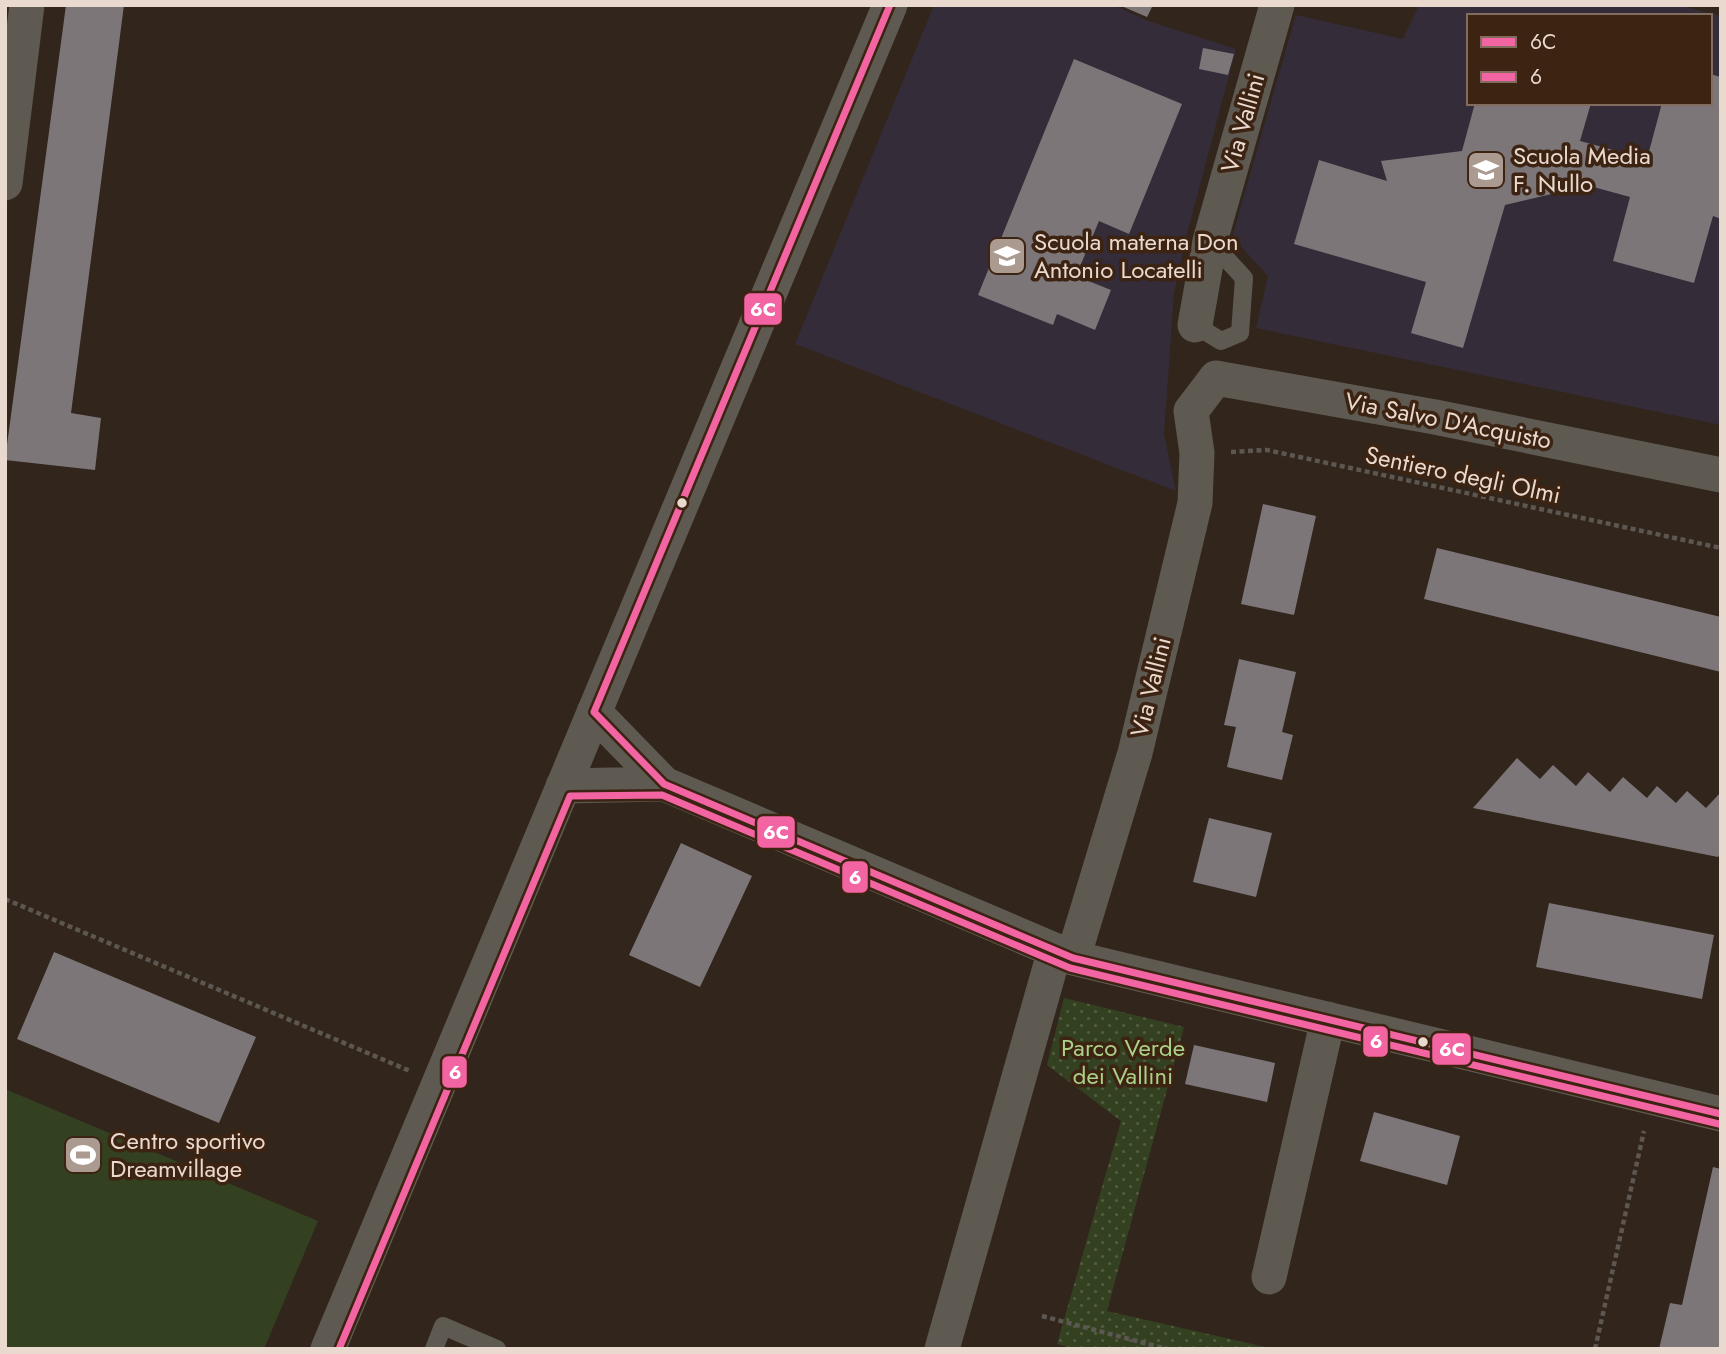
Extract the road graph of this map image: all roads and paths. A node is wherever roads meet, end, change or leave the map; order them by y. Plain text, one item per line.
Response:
1 (27, 5) edge
2 (890, 5) edge
3 (1277, 5) edge
4 (5, 183) edge
5 (1210, 241) junction
6 (1195, 325) joint
7 (1191, 411) joint
8 (1197, 453) junction
9 (1721, 475) edge
10 (1721, 548) edge
11 (594, 712) junction
12 (664, 784) junction
13 (563, 786) junction
14 (5, 899) edge
15 (1064, 954) junction
16 (1328, 1019) junction
17 (440, 1079) junction
18 (1651, 1097) junction
19 (1721, 1114) edge
20 (1269, 1277) dead end
21 (1042, 1316) dead end
22 (328, 1349) edge
23 (434, 1349) edge
24 (497, 1349) edge
25 (942, 1349) edge
26 (1167, 1349) edge
27 (1595, 1349) edge

1 - 4 street
2 - 11 street
3 - 5 street, Via Vallini
5 - 6 street, Via Vallini
5 - 6 lane, Via Vallini
7 - 8 street, Via Vallini
7 - 9 street, Via Salvo D'Acquisto
8 - 10 path, Sentiero degli Olmi
8 - 15 street, Via Vallini
11 - 12 street
11 - 13 street
12 - 13 street
12 - 15 street
13 - 17 street
14 - 17 path
15 - 16 street
15 - 25 street, Via Vallini
16 - 18 street
16 - 20 street
17 - 22 street
18 - 19 street
18 - 27 path
21 - 26 path
23 - 24 lane

